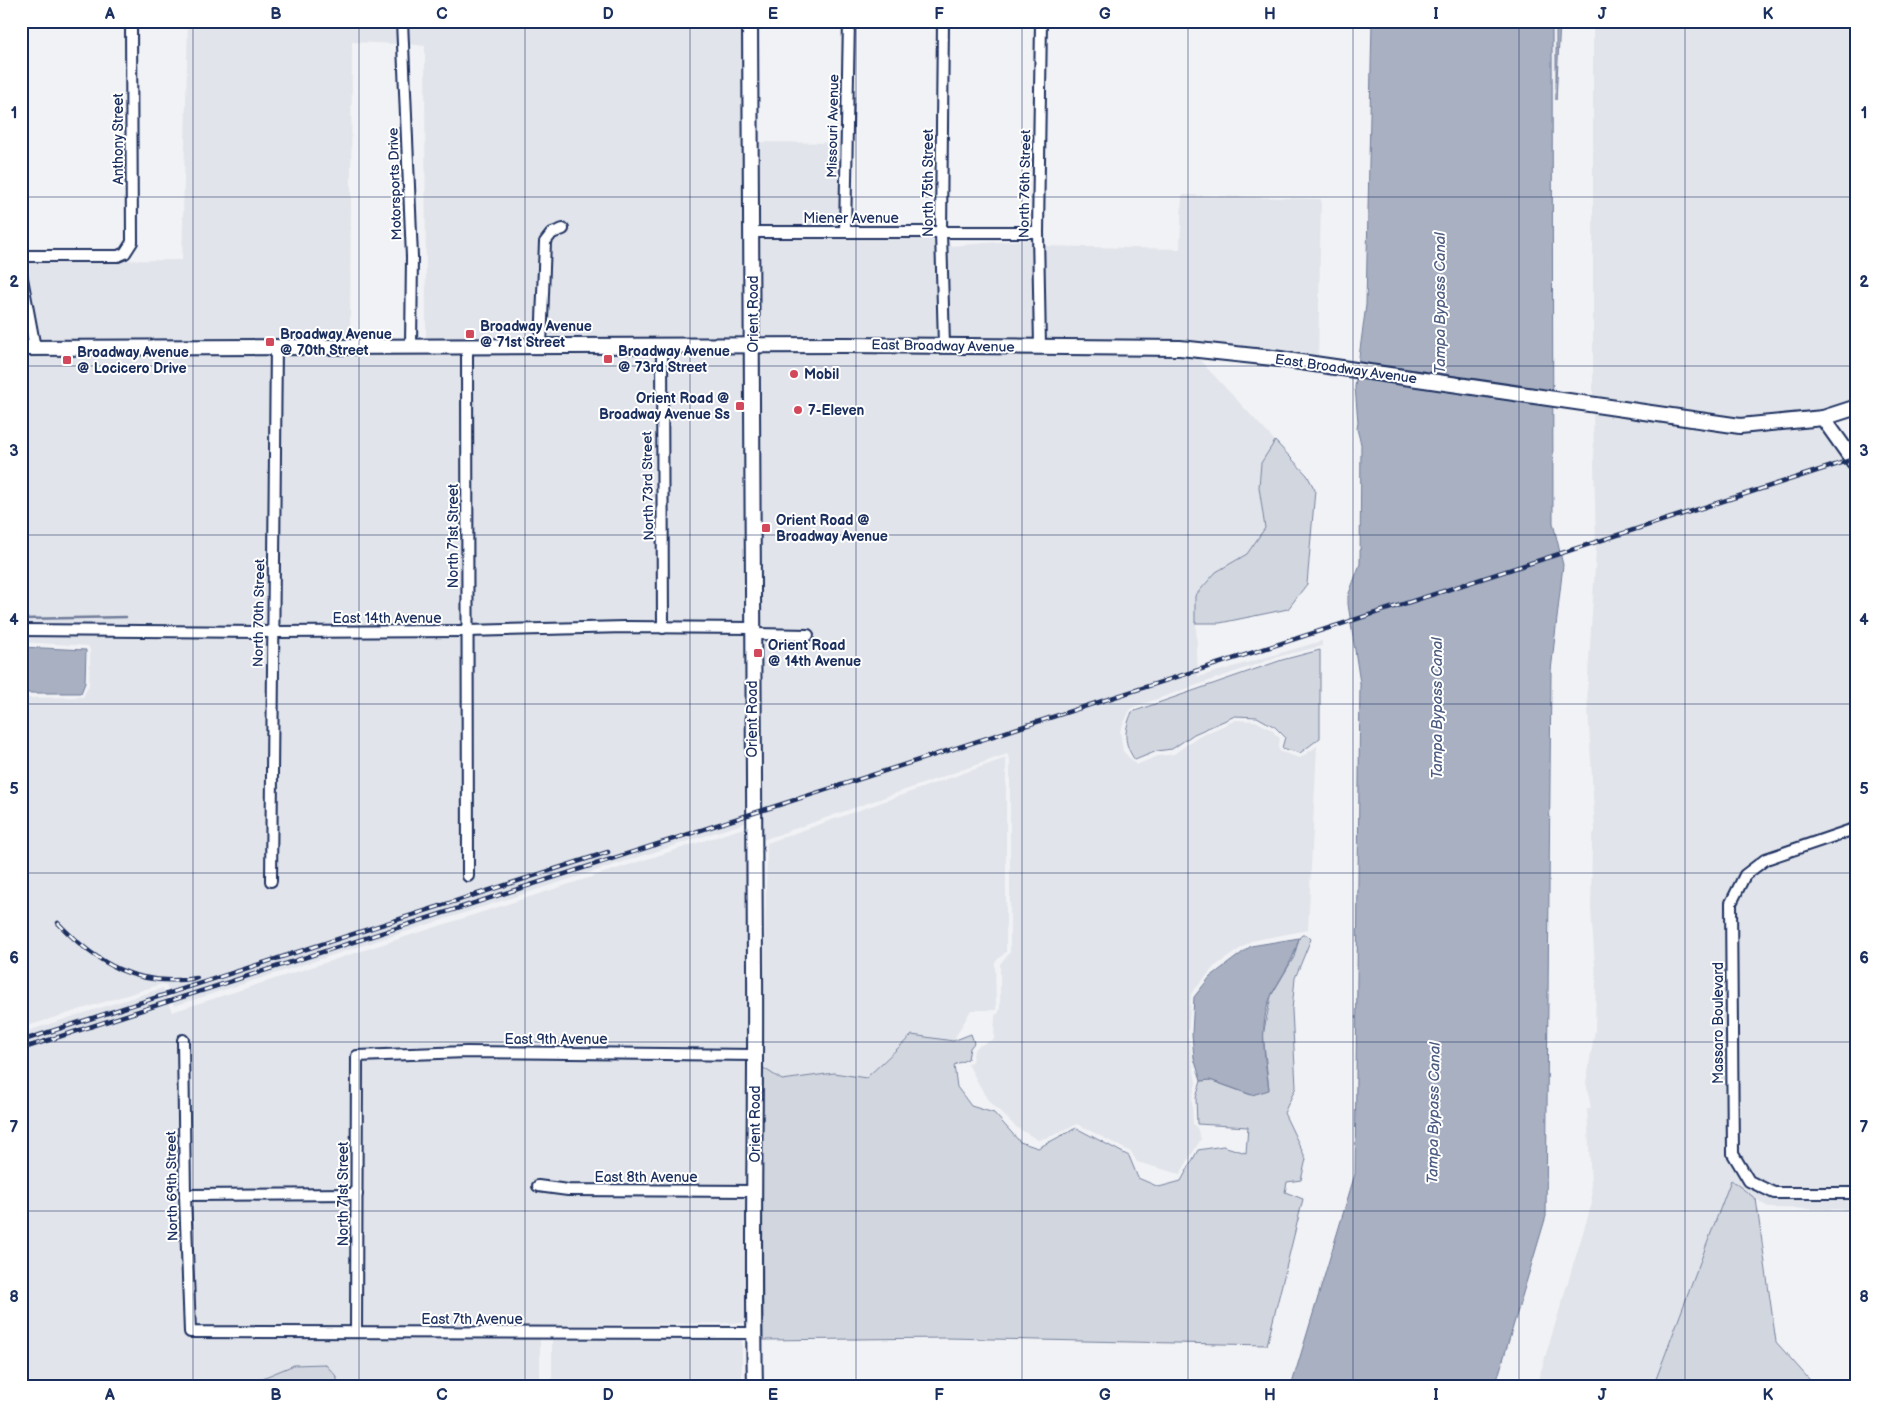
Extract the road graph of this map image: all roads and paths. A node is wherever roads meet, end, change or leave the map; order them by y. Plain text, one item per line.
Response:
1 (132, 21) edge
2 (402, 21) edge
3 (750, 21) edge
4 (849, 21) edge
5 (943, 21) edge
6 (1041, 21) edge
7 (563, 229) dead end
8 (753, 232) junction
9 (845, 232) junction
10 (941, 232) junction
11 (1038, 232) junction
12 (21, 256) edge
13 (21, 273) edge
14 (276, 345) junction
15 (662, 345) junction
16 (753, 345) junction
17 (944, 345) junction
18 (410, 346) junction
19 (467, 346) junction
20 (541, 346) junction
21 (1040, 347) junction
22 (28, 348) edge
23 (1857, 407) edge
24 (1823, 418) junction
25 (1857, 466) edge
26 (663, 628) junction
27 (21, 630) edge
28 (467, 631) junction
29 (752, 631) junction
30 (273, 632) junction
31 (808, 636) dead end
32 (1857, 828) edge
33 (468, 876) dead end
34 (271, 881) dead end
35 (184, 1040) dead end
36 (755, 1055) junction
37 (357, 1056) joint
38 (538, 1186) dead end
39 (755, 1191) junction
40 (1857, 1193) edge
41 (358, 1194) junction
42 (185, 1195) junction
43 (190, 1332) joint
44 (356, 1332) junction
45 (754, 1333) junction
46 (755, 1387) edge

1 - 12 street, Anthony Street
2 - 18 street, Motorsports Drive
3 - 8 main road, Orient Road
4 - 9 street, Missouri Avenue
5 - 10 street, North 75th Street
6 - 11 street, North 76th Street
7 - 20 street
8 - 9 street, Miener Avenue
8 - 16 main road, Orient Road
9 - 10 street, Miener Avenue
10 - 11 street, Miener Avenue
10 - 17 street, North 75th Street
11 - 21 street, North 76th Street
13 - 22 street
14 - 18 main road, East Broadway Avenue
14 - 22 main road, East Broadway Avenue
14 - 30 street, North 70th Street
15 - 16 main road, East Broadway Avenue
15 - 20 main road, East Broadway Avenue
15 - 26 street, North 73rd Street
16 - 17 main road, East Broadway Avenue
16 - 29 main road, Orient Road
17 - 21 main road, East Broadway Avenue
18 - 19 main road, East Broadway Avenue
19 - 20 main road, East Broadway Avenue
19 - 28 street, North 71st Street
21 - 24 main road, East Broadway Avenue
23 - 24 main road, East Broadway Avenue
24 - 25 main road
26 - 28 street, East 14th Avenue
26 - 29 street, East 14th Avenue
27 - 30 street, East 14th Avenue
28 - 30 street, East 14th Avenue
28 - 33 street, North 71st Street
29 - 31 street, East 14th Avenue
29 - 36 main road, Orient Road
30 - 34 street, North 70th Street
32 - 40 street, Massaro Boulevard
35 - 42 street, North 69th Street
36 - 37 street, East 9th Avenue
36 - 39 main road, Orient Road
37 - 41 street, North 71st Street
38 - 39 street, East 8th Avenue
39 - 45 main road, Orient Road
41 - 42 street
41 - 44 street, North 71st Street
42 - 43 street, North 69th Street
43 - 44 street, East 7th Avenue
44 - 45 street, East 7th Avenue
45 - 46 main road, Orient Road

